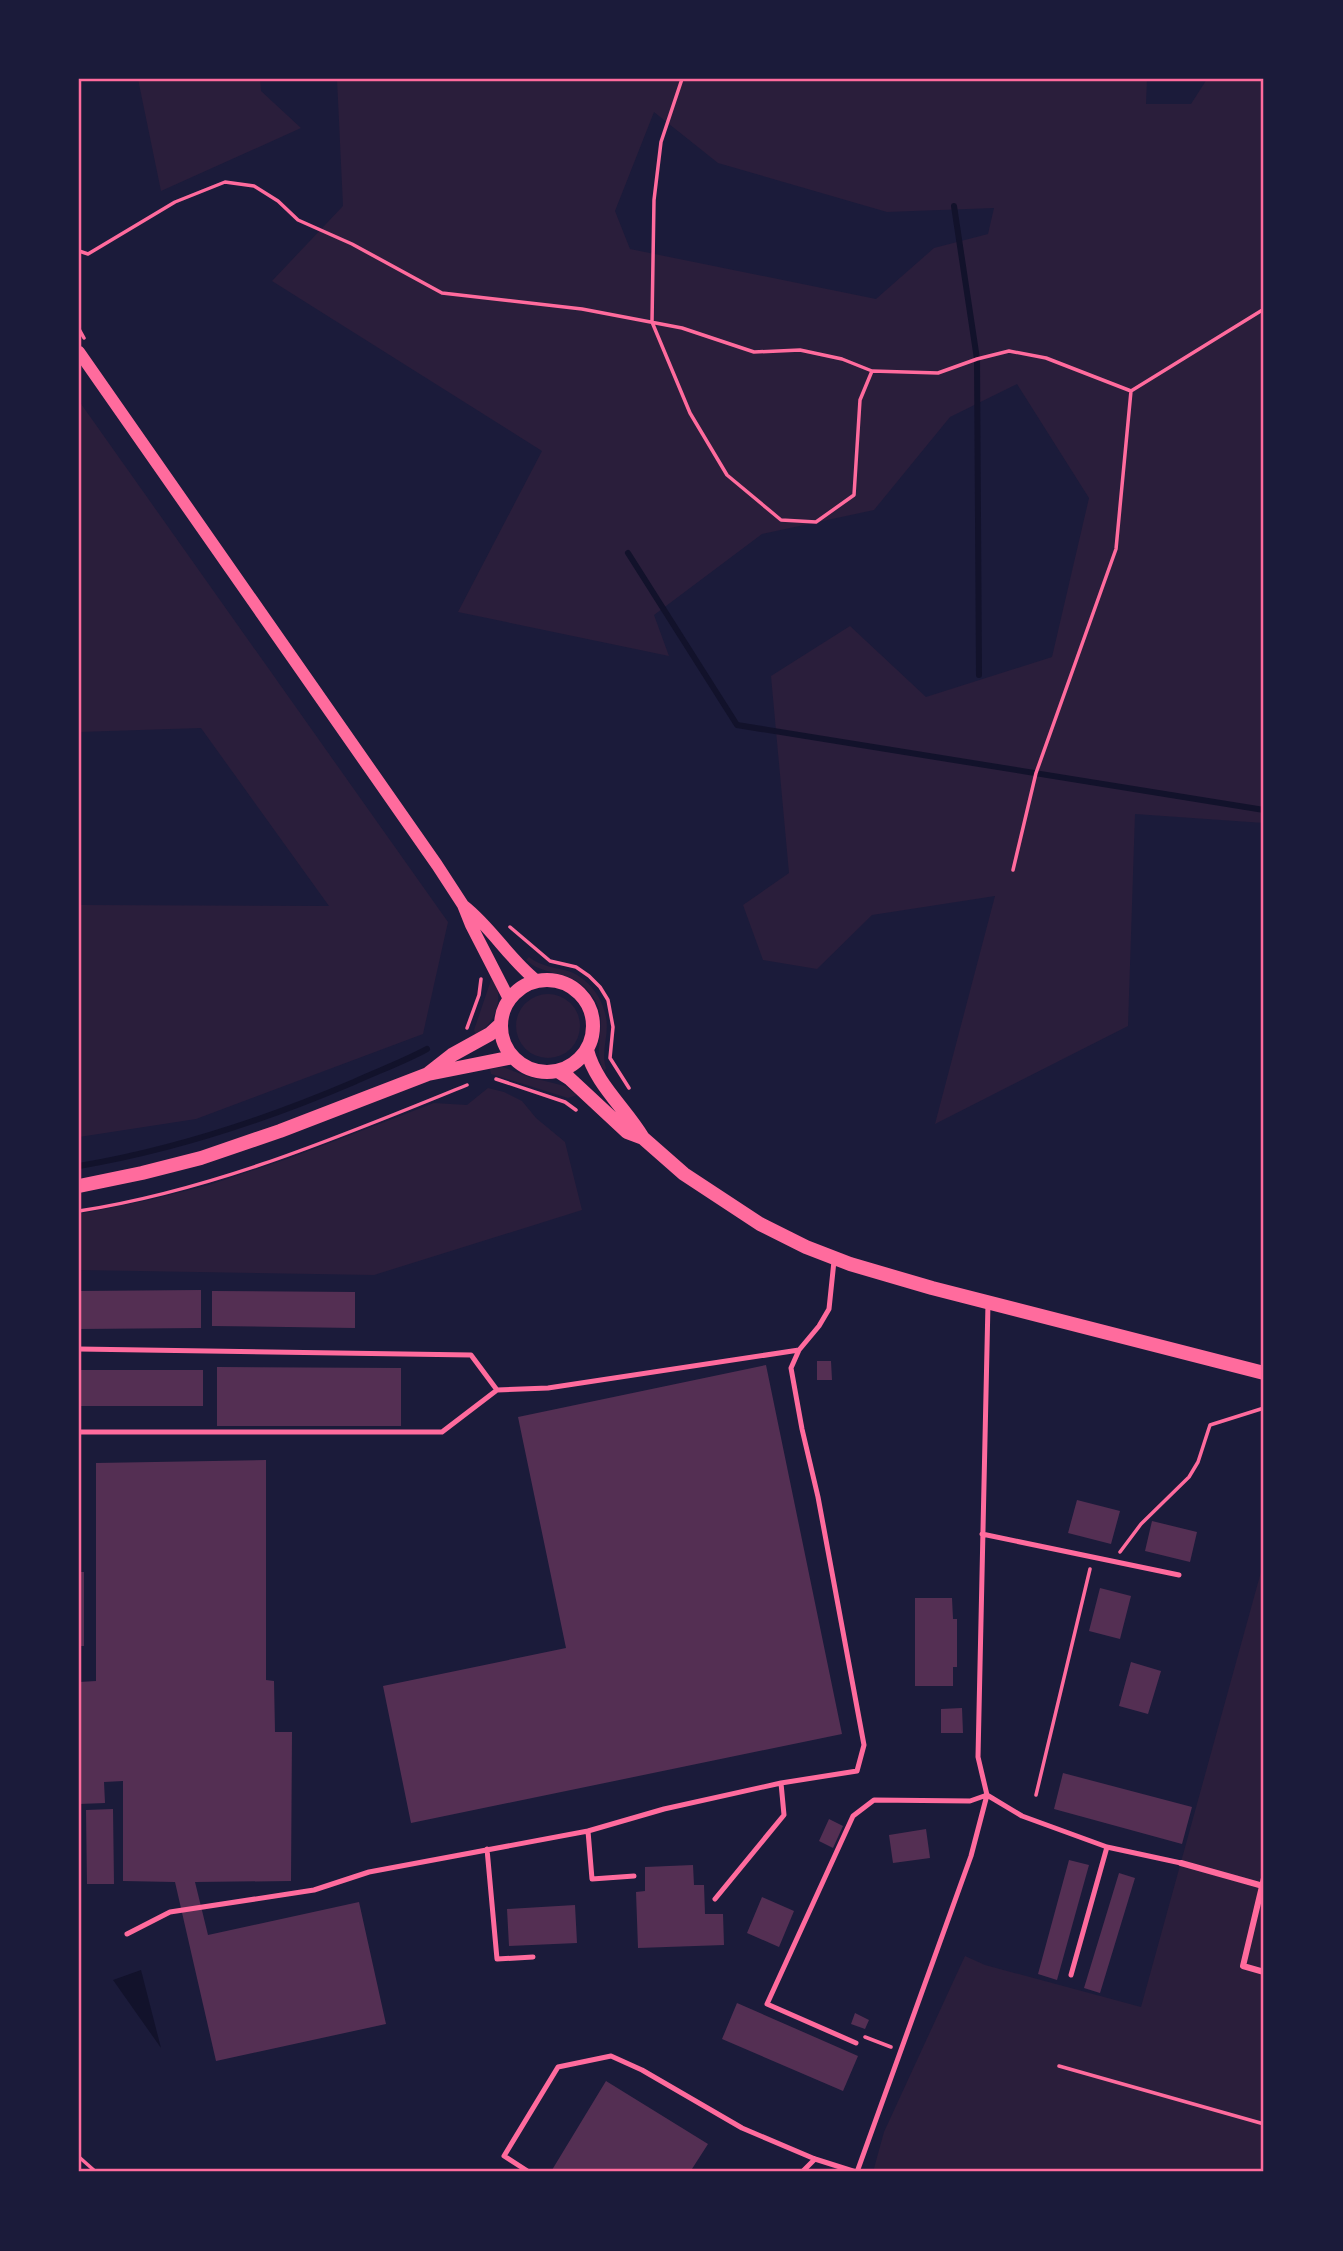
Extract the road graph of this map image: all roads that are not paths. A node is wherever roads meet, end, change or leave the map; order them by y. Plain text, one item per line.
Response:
1 (79, 352) edge
2 (463, 905) junction
3 (537, 981) junction
4 (509, 999) junction
5 (501, 1024) junction
6 (587, 1050) junction
7 (513, 1058) junction
8 (558, 1071) junction
9 (428, 1074) junction
10 (643, 1139) junction
11 (79, 1186) edge
12 (835, 1258) junction
13 (988, 1303) junction
14 (79, 1349) edge
15 (799, 1350) junction
16 (1264, 1373) edge
17 (497, 1390) junction
18 (79, 1432) edge
19 (982, 1534) junction
20 (1179, 1575) dead end
21 (781, 1783) junction
22 (987, 1795) junction
23 (589, 1830) junction
24 (1107, 1847) junction
25 (487, 1849) junction
26 (1181, 1863) joint
27 (634, 1876) dead end
28 (1264, 1878) edge
29 (1263, 1886) edge
30 (715, 1899) dead end
31 (127, 1934) dead end
32 (533, 1957) dead end
33 (1264, 1972) edge
34 (1071, 1975) dead end
35 (856, 2043) road end
36 (815, 2158) junction
37 (529, 2172) edge
38 (802, 2172) edge
39 (857, 2172) edge

1 - 2 street
2 - 3 street
2 - 4 street
3 - 4 main road
3 - 6 main road
4 - 5 main road
5 - 7 main road
5 - 9 main road
6 - 8 main road
6 - 10 main road
7 - 8 main road
7 - 9 main road
8 - 10 main road
9 - 11 main road
10 - 12 main road
12 - 13 main road
12 - 15 lane
13 - 16 main road
13 - 19 lane
14 - 17 lane
15 - 17 lane
15 - 21 lane
17 - 18 lane
19 - 20 lane
19 - 22 lane
21 - 23 lane
21 - 30 lane
22 - 24 lane
22 - 35 lane
22 - 39 lane
23 - 25 lane
23 - 27 lane
24 - 26 lane
24 - 34 lane
25 - 31 lane
25 - 32 lane
26 - 29 street
28 - 29 street
29 - 33 street
36 - 37 lane
36 - 38 lane
36 - 39 lane

